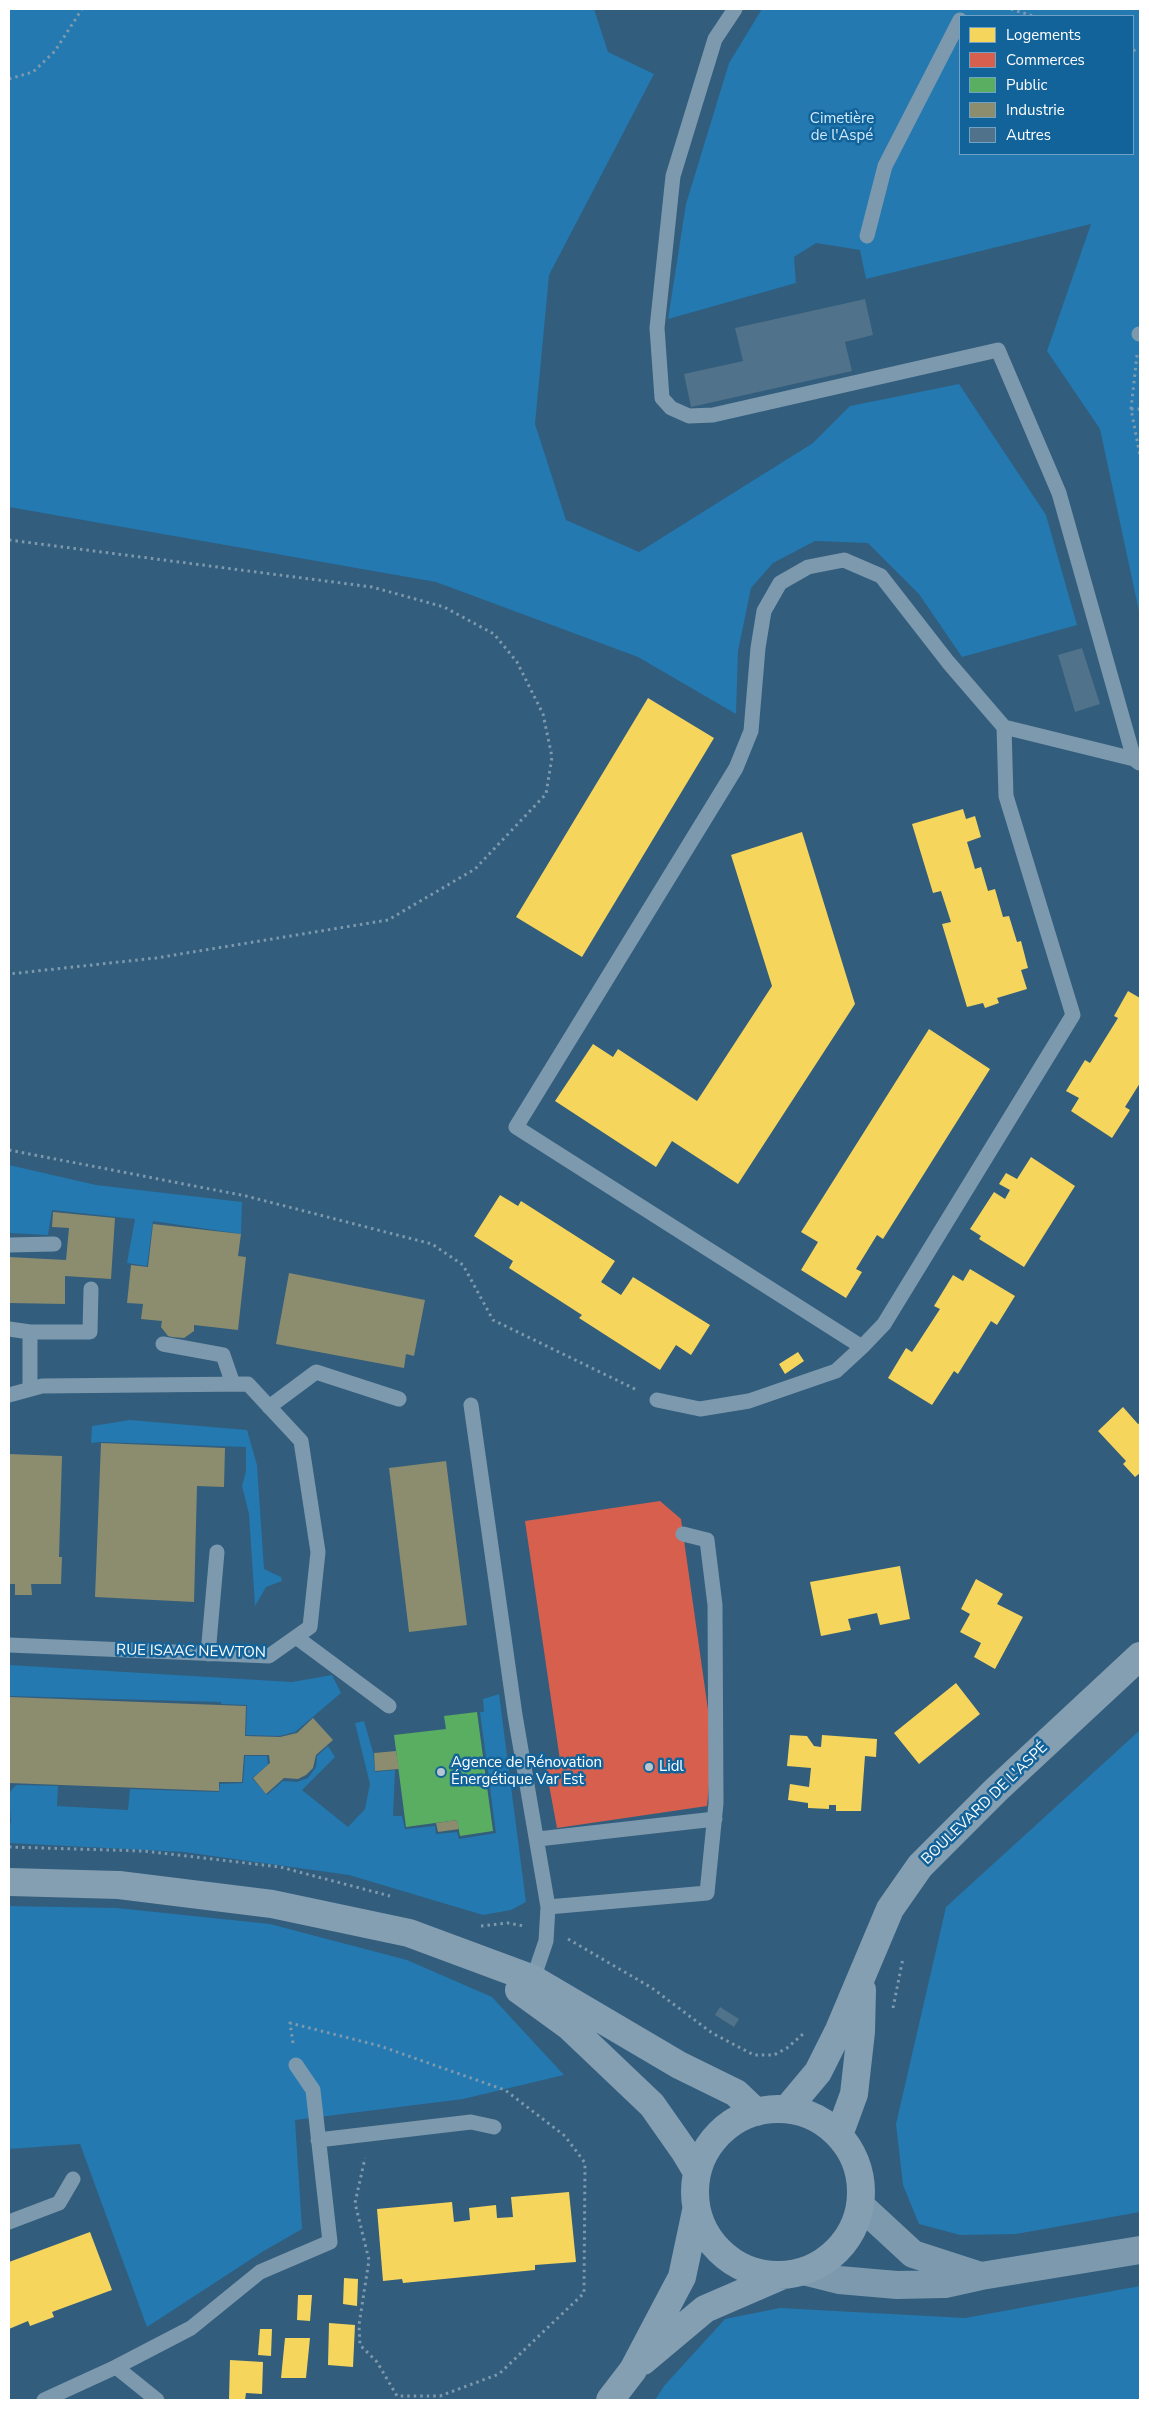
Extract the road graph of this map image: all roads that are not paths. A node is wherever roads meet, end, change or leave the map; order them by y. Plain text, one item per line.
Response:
1 (735, 9) edge
2 (959, 22) edge
3 (867, 236) dead end
4 (1004, 726) junction
5 (1137, 762) edge
6 (54, 1244) dead end
7 (9, 1245) edge
8 (91, 1289) dead end
9 (9, 1329) edge
10 (30, 1332) junction
11 (163, 1344) dead end
12 (862, 1347) junction
13 (233, 1384) junction
14 (30, 1389) junction
15 (9, 1395) edge
16 (399, 1399) dead end
17 (657, 1400) road end
18 (471, 1405) dead end
19 (269, 1407) junction
20 (683, 1534) dead end
21 (217, 1552) dead end
22 (296, 1637) junction
23 (9, 1645) edge
24 (208, 1654) junction
25 (1140, 1656) edge
26 (389, 1706) dead end
27 (715, 1819) junction
28 (538, 1839) junction
29 (9, 1882) edge
30 (548, 1907) junction
31 (468, 1956) junction
32 (862, 1976) junction
33 (533, 1979) junction
34 (296, 2065) road end
35 (787, 2109) junction
36 (756, 2112) junction
37 (494, 2128) dead end
38 (839, 2135) junction
39 (318, 2140) junction
40 (697, 2172) junction
41 (73, 2179) dead end
42 (861, 2206) junction
43 (696, 2211) junction
44 (9, 2222) edge
45 (1140, 2250) edge
46 (794, 2274) junction
47 (981, 2276) junction
48 (116, 2367) junction
49 (633, 2370) junction
50 (44, 2400) edge
51 (156, 2400) edge
52 (610, 2400) edge

1 - 5 lane
2 - 3 lane
4 - 5 lane
4 - 12 lane
4 - 12 lane
6 - 7 lane
8 - 10 lane
9 - 10 lane
10 - 14 lane
11 - 13 lane
12 - 17 lane
13 - 14 lane, RUE ISAAC NEWTON
13 - 19 lane, RUE ISAAC NEWTON
14 - 15 lane, RUE ISAAC NEWTON
16 - 19 lane
18 - 28 lane
19 - 22 lane, RUE ISAAC NEWTON
20 - 27 lane
21 - 24 lane
22 - 24 lane, RUE ISAAC NEWTON
22 - 26 lane
23 - 24 lane, RUE ISAAC NEWTON
25 - 32 main road, BOULEVARD DE L'ASPÉ
27 - 28 lane
27 - 30 lane
28 - 30 lane
29 - 31 main road
30 - 33 lane
31 - 33 main road
31 - 40 main road
32 - 35 main road, BOULEVARD DE L'ASPÉ
32 - 38 main road, BOULEVARD DE L'ASPÉ
33 - 36 main road
34 - 39 lane
35 - 36 main road
35 - 38 main road
36 - 40 main road
37 - 39 lane
38 - 42 main road
39 - 48 lane
40 - 43 main road
41 - 44 lane
42 - 46 main road
42 - 47 street
43 - 46 main road
43 - 49 main road
45 - 47 street
46 - 47 street
46 - 49 main road
48 - 50 lane
48 - 51 lane
49 - 52 main road

